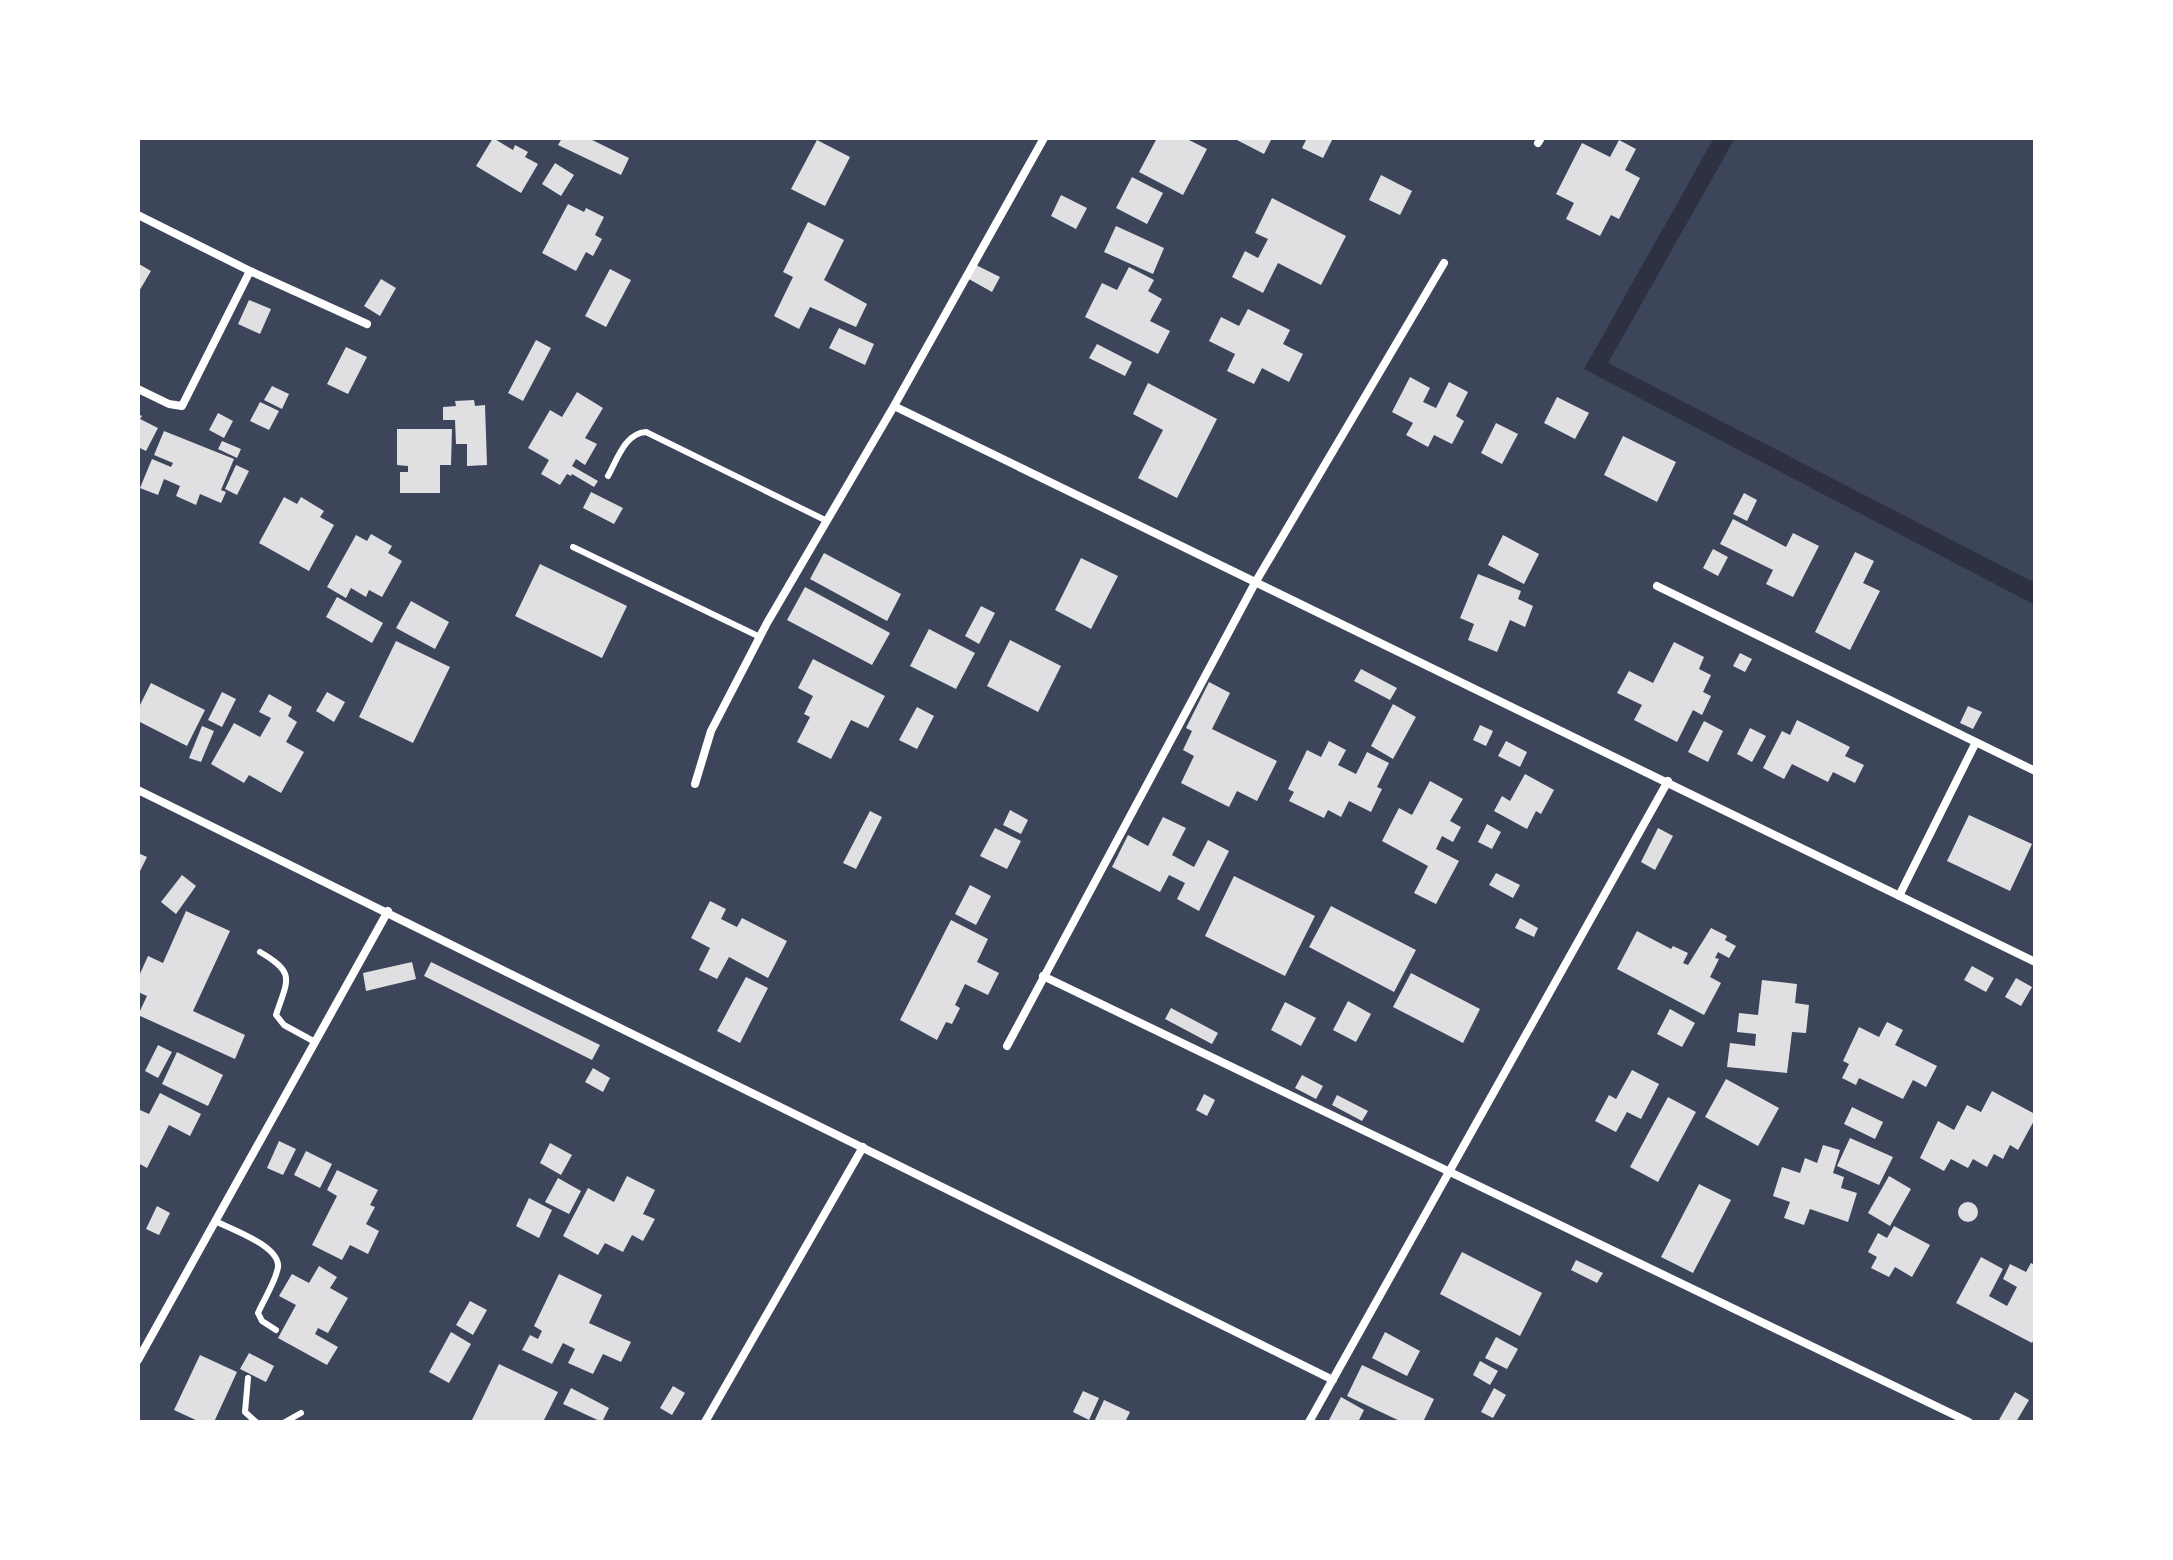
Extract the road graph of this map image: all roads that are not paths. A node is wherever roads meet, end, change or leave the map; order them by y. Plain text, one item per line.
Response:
1 (1044, 138) edge
2 (138, 215) edge
3 (1444, 263) dead end
4 (250, 271) junction
5 (367, 324) dead end
6 (138, 389) edge
7 (894, 406) junction
8 (608, 476) dead end
9 (827, 521) junction
10 (573, 547) dead end
11 (1255, 583) junction
12 (1657, 586) dead end
13 (760, 637) junction
14 (1976, 742) junction
15 (2035, 771) edge
16 (1668, 781) junction
17 (695, 784) dead end
18 (138, 790) edge
19 (1899, 896) junction
20 (388, 911) junction
21 (260, 952) dead end
22 (2035, 962) edge
23 (1043, 976) junction
24 (315, 1042) junction
25 (1007, 1046) dead end
26 (863, 1147) junction
27 (1450, 1170) junction
28 (215, 1221) junction
29 (276, 1330) dead end
30 (138, 1360) edge
31 (248, 1378) dead end
32 (1333, 1380) junction
33 (301, 1413) dead end
34 (256, 1422) edge
35 (285, 1422) edge
36 (705, 1422) edge
37 (1309, 1422) edge
38 (1969, 1422) edge

1 - 7 street
2 - 4 street
3 - 11 street
4 - 5 street
4 - 6 street
7 - 9 street
7 - 11 street
8 - 9 lane
9 - 13 street
10 - 13 lane
11 - 16 street
11 - 23 street
12 - 14 street
13 - 17 street
14 - 15 street
14 - 19 street
16 - 19 street
16 - 27 street
18 - 20 street
19 - 22 street
20 - 24 street
20 - 26 street
21 - 24 lane
23 - 25 street
23 - 27 street
24 - 28 street
26 - 32 street
26 - 36 street
27 - 32 street
27 - 38 street
28 - 29 lane
28 - 30 street
31 - 34 lane
32 - 37 street
33 - 35 lane

